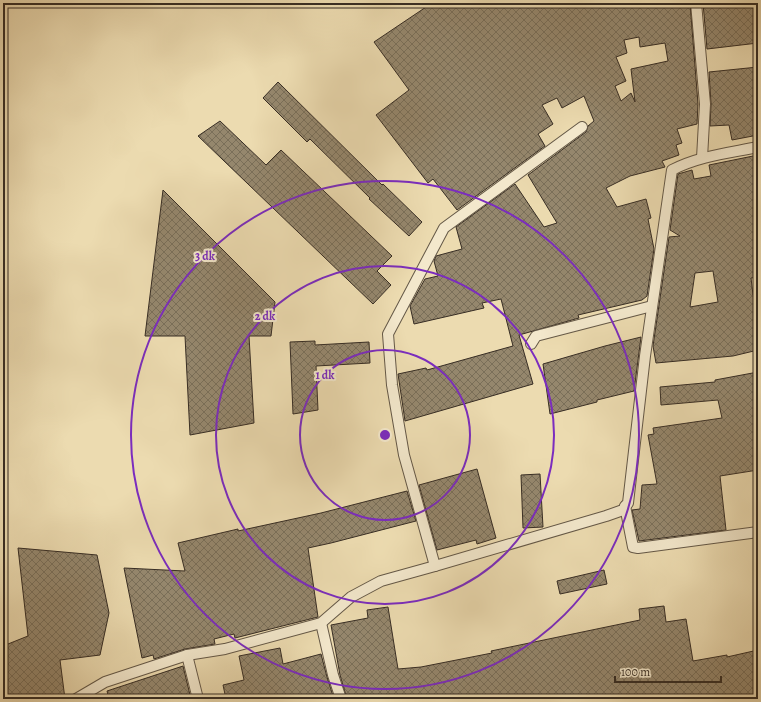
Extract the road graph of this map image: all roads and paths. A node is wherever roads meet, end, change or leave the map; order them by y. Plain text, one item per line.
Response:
1 (696, 3) edge
2 (582, 126) dead end
3 (758, 148) edge
4 (702, 158) junction
5 (652, 306) junction
6 (531, 344) dead end
7 (625, 506) junction
8 (758, 532) edge
9 (435, 566) junction
10 (321, 622) junction
11 (187, 655) junction
12 (76, 699) edge
13 (198, 699) edge
14 (341, 699) edge

1 - 4 street
2 - 9 street
3 - 4 street
4 - 5 street
5 - 6 street
5 - 7 street
7 - 8 street
7 - 9 street
9 - 10 street
10 - 11 street
10 - 14 street
11 - 12 street
11 - 13 street

